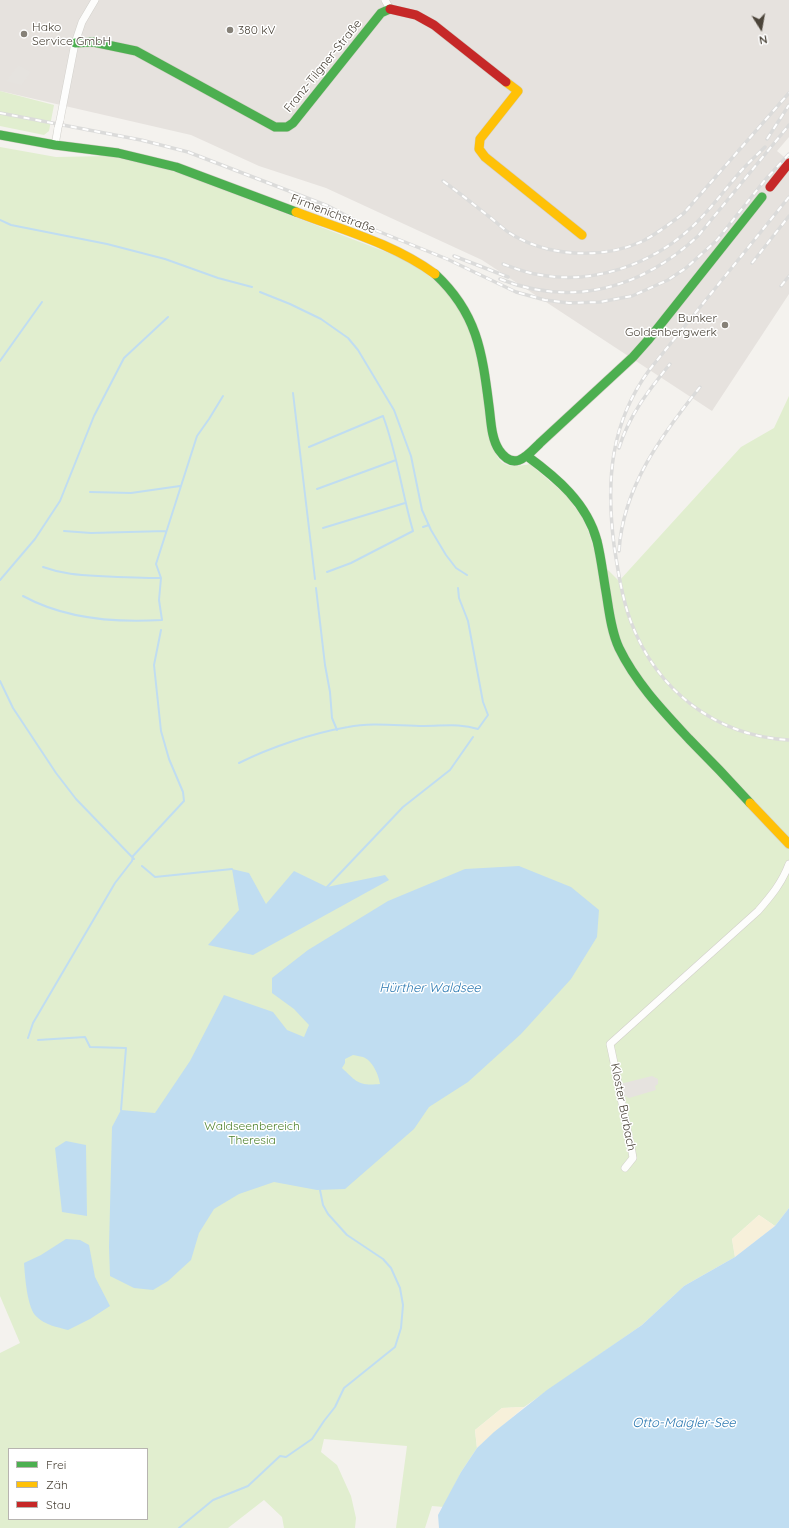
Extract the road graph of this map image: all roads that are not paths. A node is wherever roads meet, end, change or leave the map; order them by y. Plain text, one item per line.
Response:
1 (95, 0) edge
2 (385, 0) edge
3 (390, 9) junction
4 (75, 43) junction
5 (0, 135) edge
6 (55, 145) junction
7 (789, 163) edge
8 (770, 188) dead end
9 (762, 197) dead end
10 (582, 235) dead end
11 (527, 456) junction
12 (789, 844) edge
13 (789, 864) edge
14 (625, 1168) dead end

1 - 4 street
2 - 3 street
3 - 4 street, Franz-Tilgner-Straße
3 - 10 street
4 - 6 street, bridge
5 - 6 street, Firmenichstraße
6 - 11 street, Firmenichstraße
7 - 8 street
9 - 11 street
11 - 12 street
13 - 14 street, Kloster Burbach

